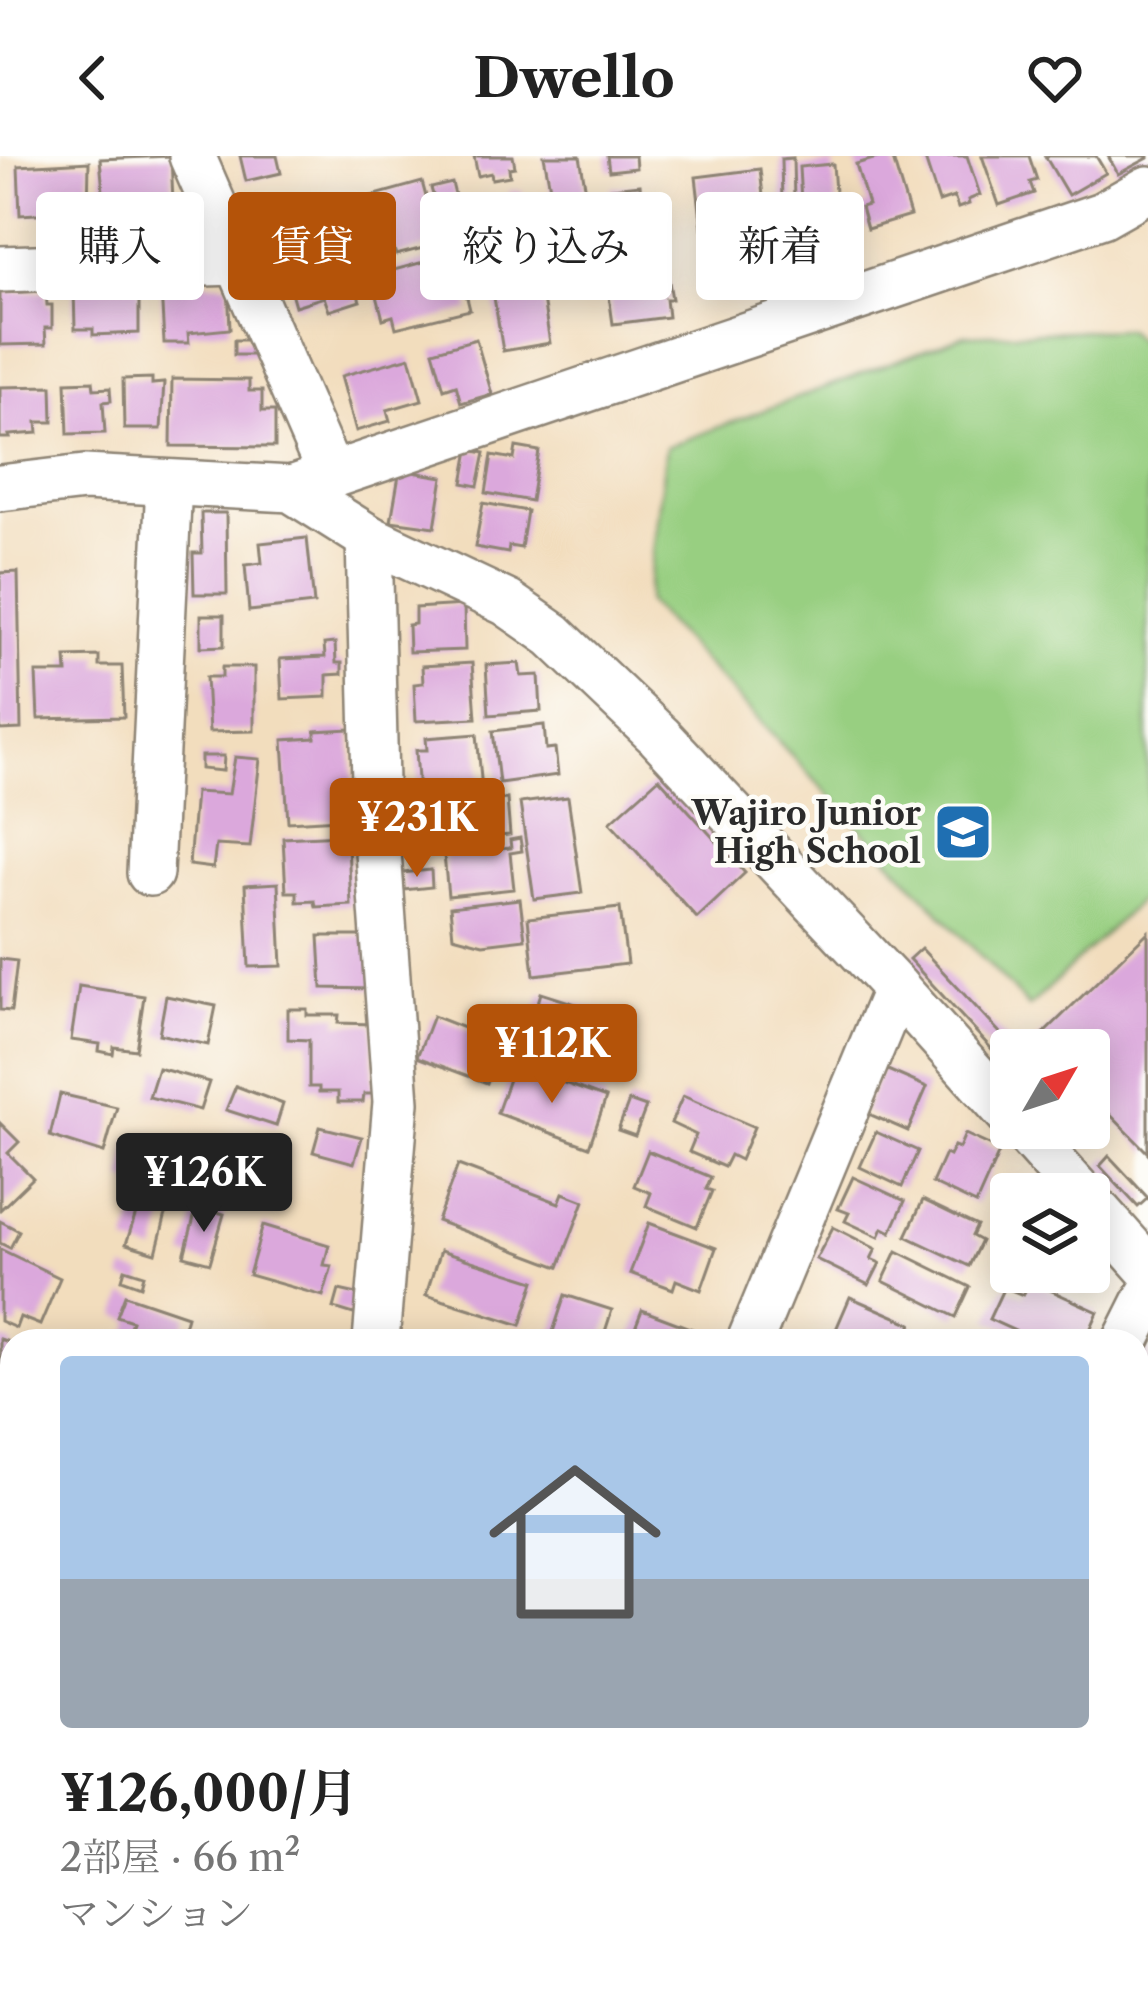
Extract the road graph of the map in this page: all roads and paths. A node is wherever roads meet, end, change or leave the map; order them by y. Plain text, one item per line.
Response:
1 (193, 156) edge
2 (1148, 188) edge
3 (228, 238) edge
4 (228, 262) edge
5 (0, 268) edge
6 (251, 300) edge
7 (311, 482) junction
8 (169, 483) junction
9 (0, 488) edge
10 (369, 538) junction
11 (150, 873) dead end
12 (896, 988) junction
13 (990, 1093) edge
14 (1041, 1149) edge
15 (1063, 1173) edge
16 (1110, 1225) edge
17 (1148, 1268) edge
18 (1148, 1297) edge
19 (377, 1329) edge
20 (755, 1329) edge
21 (1132, 1329) edge

1 - 3 street
2 - 7 street
4 - 5 street
6 - 7 street
7 - 8 street
7 - 10 street
8 - 9 street
8 - 11 street
10 - 12 street
10 - 19 street
12 - 13 street
12 - 20 street
14 - 15 street
16 - 17 street
18 - 21 street

